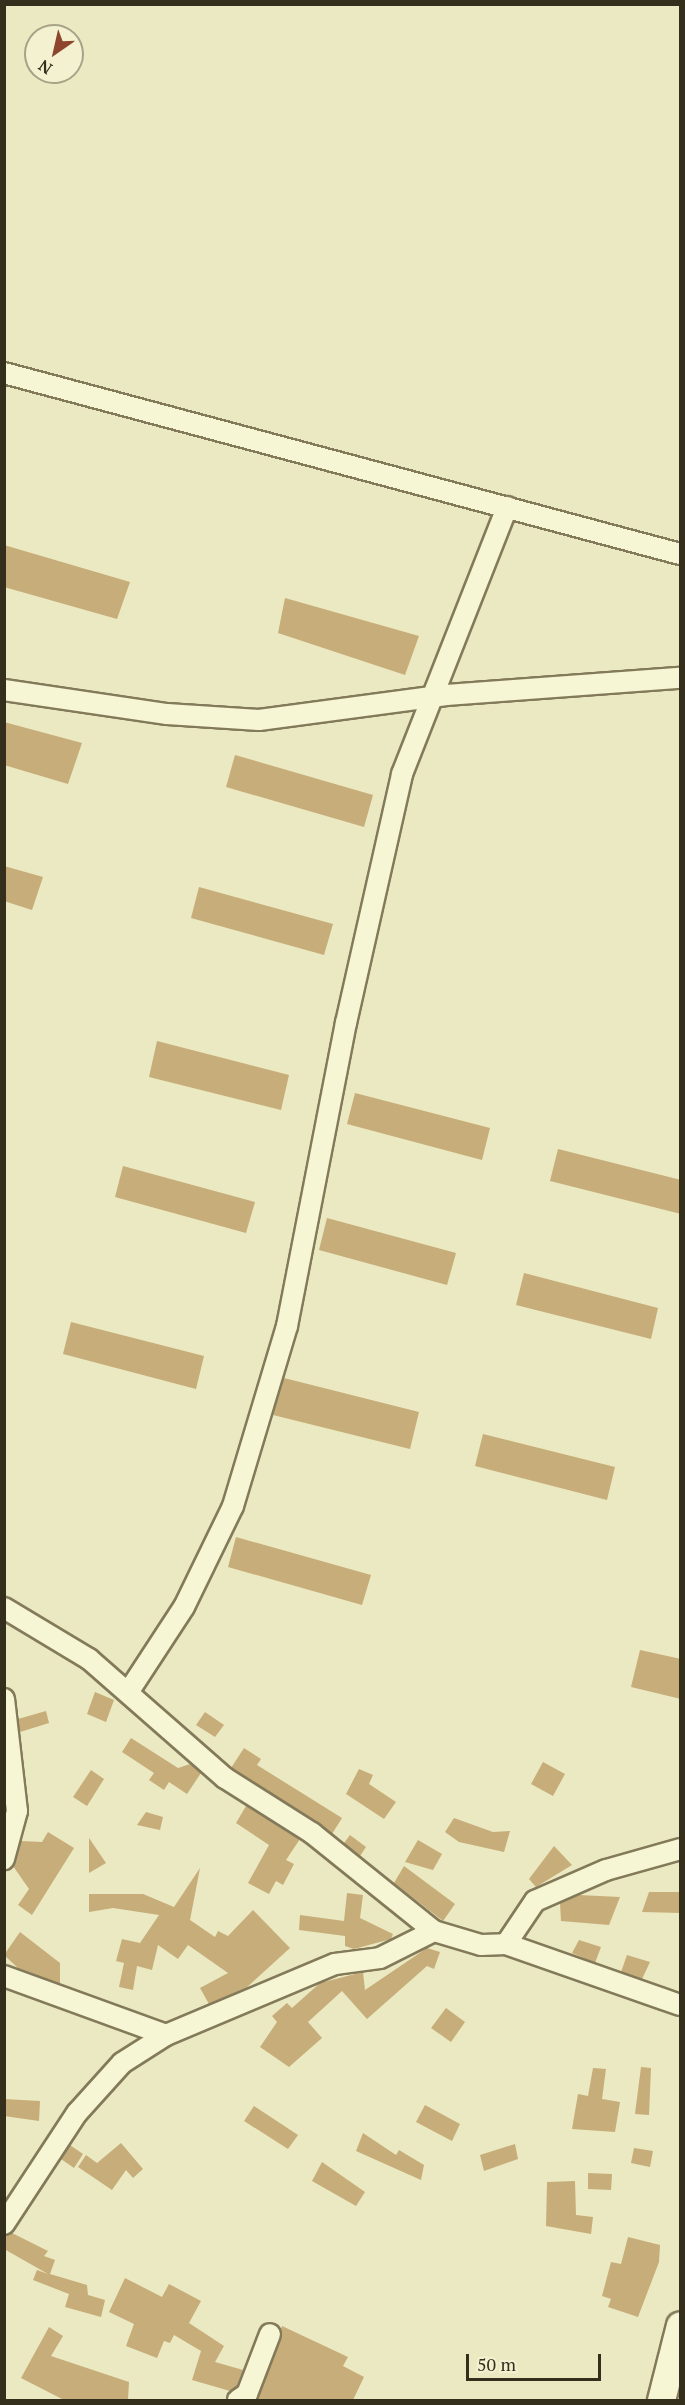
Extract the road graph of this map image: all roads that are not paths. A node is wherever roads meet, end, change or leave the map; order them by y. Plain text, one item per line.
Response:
1 (4, 373) edge
2 (507, 507) junction
3 (681, 554) edge
4 (681, 678) edge
5 (4, 690) edge
6 (429, 697) junction
7 (4, 1608) edge
8 (129, 1691) junction
9 (4, 1699) edge
10 (681, 1849) edge
11 (4, 1859) edge
12 (434, 1931) junction
13 (507, 1944) junction
14 (4, 1976) edge
15 (681, 2005) edge
16 (166, 2035) junction
17 (4, 2223) edge
18 (681, 2325) edge
19 (270, 2334) dead end
20 (238, 2400) edge
21 (661, 2400) edge

1 - 2 street
2 - 3 street
2 - 6 street
4 - 6 street
5 - 6 street
6 - 8 street
7 - 8 street
8 - 12 street
9 - 11 street
10 - 13 street
12 - 13 street
12 - 16 street
13 - 15 street
14 - 16 street
16 - 17 street
18 - 21 main road
19 - 20 street

